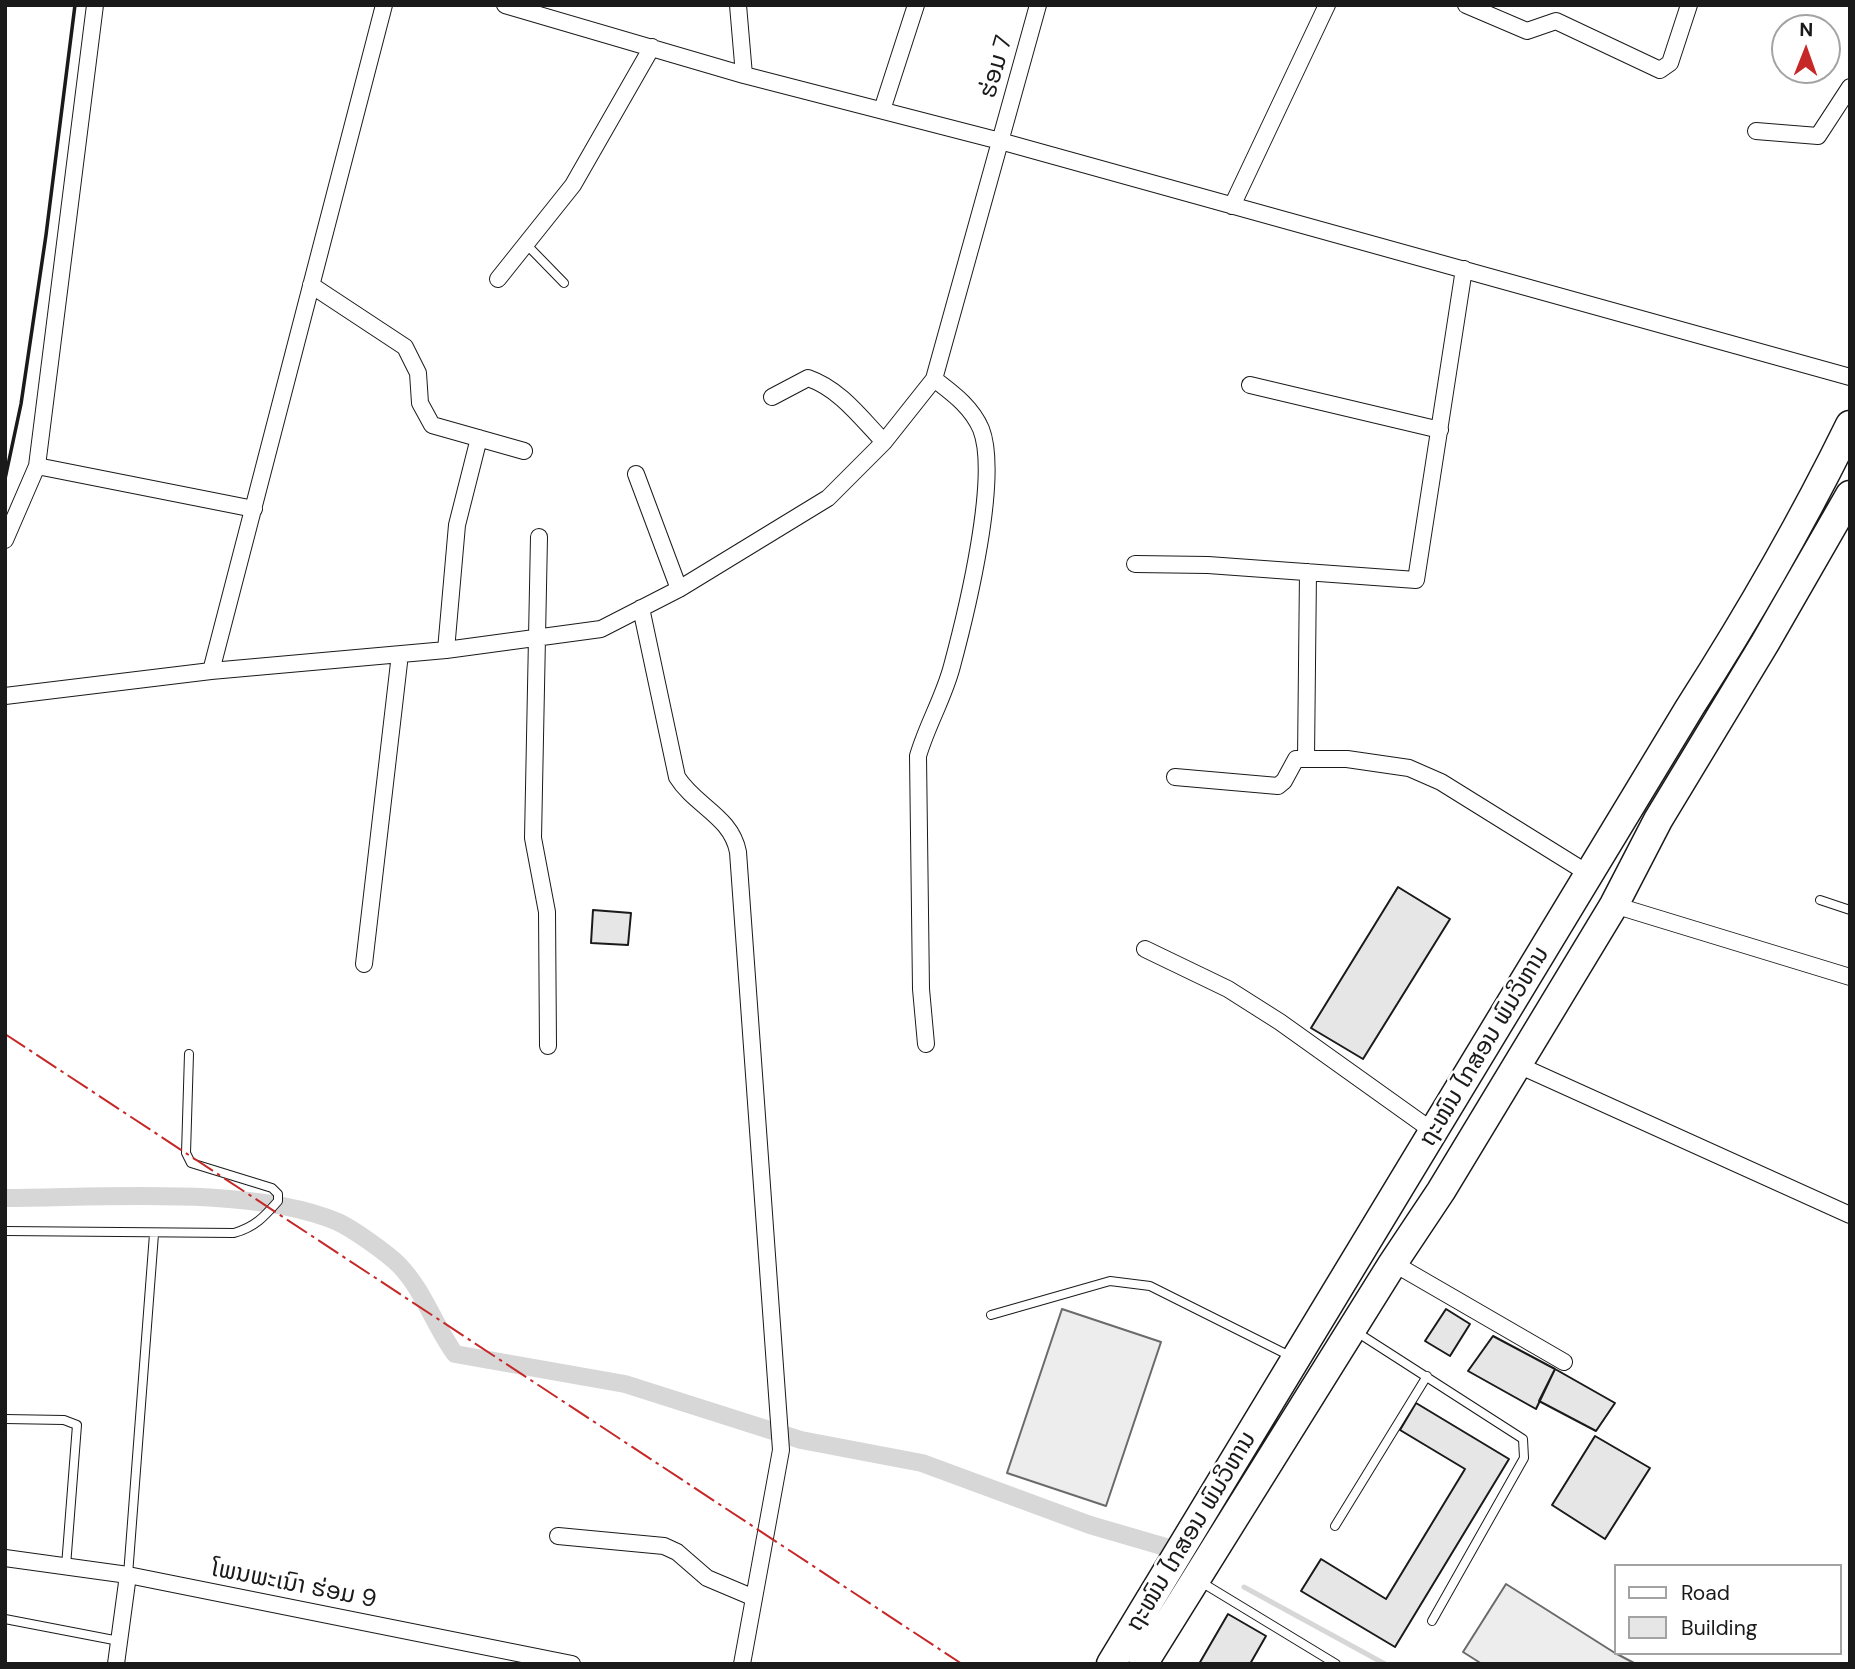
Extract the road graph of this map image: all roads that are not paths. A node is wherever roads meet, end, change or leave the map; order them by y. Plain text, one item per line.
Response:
1 (95, 5) edge
2 (384, 5) edge
3 (505, 5) edge
4 (738, 5) edge
5 (916, 5) edge
6 (1038, 5) edge
7 (1327, 5) edge
8 (1465, 5) edge
9 (1689, 5) edge
10 (524, 8) edge
11 (652, 47) junction
12 (744, 75) junction
13 (1850, 87) edge
14 (882, 110) junction
15 (1756, 131) dead end
16 (1000, 141) junction
17 (1232, 206) junction
18 (526, 244) junction
19 (1464, 270) junction
20 (498, 279) dead end
21 (564, 283) dead end
22 (311, 285) junction
23 (1850, 377) edge
24 (934, 379) junction
25 (1250, 385) dead end
26 (772, 397) dead end
27 (1850, 425) edge
28 (1440, 430) junction
29 (479, 438) junction
30 (884, 442) junction
31 (524, 451) dead end
32 (37, 466) junction
33 (636, 474) dead end
34 (1850, 495) edge
35 (254, 509) junction
36 (539, 537) dead end
37 (5, 540) edge
38 (1135, 564) dead end
39 (1308, 572) junction
40 (679, 589) junction
41 (641, 608) junction
42 (538, 639) junction
43 (446, 650) junction
44 (400, 654) junction
45 (211, 671) junction
46 (5, 696) edge
47 (1306, 758) junction
48 (1175, 777) dead end
49 (1589, 874) junction
50 (1820, 900) dead end
51 (1614, 905) junction
52 (1850, 910) edge
53 (1144, 949) dead end
54 (364, 964) dead end
55 (1850, 977) edge
56 (926, 1044) dead end
57 (548, 1046) dead end
58 (189, 1054) dead end
59 (1516, 1064) junction
60 (1434, 1132) junction
61 (1410, 1173) junction
62 (1441, 1191) junction
63 (1850, 1214) edge
64 (5, 1231) edge
65 (154, 1234) junction
66 (1393, 1263) junction
67 (991, 1315) dead end
68 (1352, 1329) junction
69 (1297, 1359) junction
70 (1564, 1362) dead end
71 (1427, 1376) junction
72 (5, 1419) edge
73 (1335, 1526) dead end
74 (558, 1535) dead end
75 (5, 1558) edge
76 (66, 1566) junction
77 (128, 1575) junction
78 (1197, 1580) junction
79 (752, 1597) junction
80 (5, 1619) edge
81 (1432, 1621) dead end
82 (119, 1641) junction
83 (116, 1664) edge
84 (572, 1664) edge
85 (742, 1664) edge
86 (1111, 1664) edge
87 (1143, 1664) edge
88 (1336, 1664) edge

1 - 32 street
2 - 22 street
3 - 10 street
4 - 12 street
5 - 14 street
6 - 16 street, ຮ່ອມ 7
7 - 17 street
8 - 9 street
10 - 11 street
11 - 12 street
11 - 18 street
12 - 14 street
13 - 15 street
14 - 16 street
16 - 17 street
16 - 24 street, ຮ່ອມ 7
17 - 19 street
18 - 20 street
18 - 21 lane
19 - 23 street
19 - 28 street
22 - 29 street
22 - 35 street
24 - 30 street
24 - 56 street
25 - 28 street
26 - 30 street
27 - 49 highway, ຖະໜົນ ໄກສອນ ພົມວິຫານ
28 - 39 street
29 - 31 street
29 - 43 street
30 - 40 street
32 - 35 street
32 - 37 street
33 - 40 street
34 - 51 highway, ຖະໜົນ ໄກສອນ ພົມວິຫານ
35 - 45 street
36 - 42 street
38 - 39 street
39 - 47 street
40 - 41 street
41 - 42 street
41 - 79 street
42 - 43 street
42 - 57 street
43 - 44 street
44 - 45 street
44 - 54 street
45 - 46 street
47 - 48 street
47 - 49 street
49 - 60 highway, ຖະໜົນ ໄກສອນ ພົມວິຫານ
50 - 52 lane
51 - 55 street
51 - 59 highway, ຖະໜົນ ໄກສອນ ພົມວິຫານ
53 - 60 street
58 - 65 lane
59 - 62 highway, ຖະໜົນ ໄກສອນ ພົມວິຫານ
59 - 63 street
60 - 61 highway, ຖະໜົນ ໄກສອນ ພົມວິຫານ
61 - 62 highway
61 - 69 highway, ຖະໜົນ ໄກສອນ ພົມວິຫານ
62 - 66 highway, ຖະໜົນ ໄກສອນ ພົມວິຫານ
64 - 65 lane
65 - 77 lane
66 - 68 highway, ຖະໜົນ ໄກສອນ ພົມວິຫານ
66 - 70 street
67 - 69 lane
68 - 71 lane
68 - 78 highway, ຖະໜົນ ໄກສອນ ພົມວິຫານ
69 - 86 highway, ຖະໜົນ ໄກສອນ ພົມວິຫານ
71 - 73 lane
71 - 81 lane
72 - 76 lane
74 - 79 street
75 - 76 street, ໂພນພະເນົາ ຮ່ອມ 9
76 - 77 street, ໂພນພະເນົາ ຮ່ອມ 9
77 - 82 street
77 - 84 street, ໂພນພະເນົາ ຮ່ອມ 9
78 - 87 highway, ຖະໜົນ ໄກສອນ ພົມວິຫານ
78 - 88 lane
79 - 85 street
80 - 82 lane
82 - 83 street

